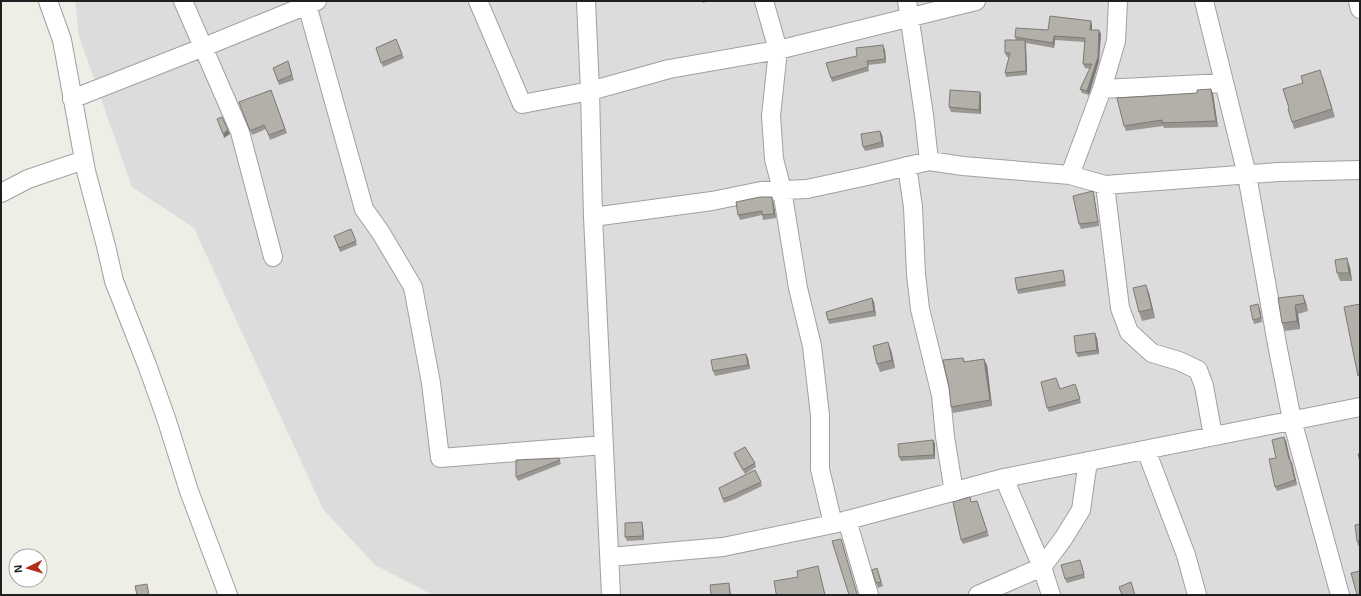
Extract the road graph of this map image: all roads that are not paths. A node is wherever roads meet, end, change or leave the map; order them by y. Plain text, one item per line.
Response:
1 (48, 1) edge
2 (183, 1) edge
3 (478, 1) edge
4 (586, 1) edge
5 (764, 1) edge
6 (976, 1) edge
7 (1118, 1) edge
8 (1204, 1) edge
9 (1358, 1) edge
10 (310, 2) edge
11 (1360, 8) edge
12 (907, 9) edge
13 (204, 48) junction
14 (778, 50) junction
15 (1224, 82) junction
16 (1102, 89) junction
17 (590, 91) junction
18 (72, 99) junction
19 (84, 160) junction
20 (929, 161) junction
21 (907, 166) junction
22 (1360, 170) edge
23 (1070, 174) junction
24 (1247, 174) junction
25 (1105, 185) junction
26 (782, 190) junction
27 (1, 193) edge
28 (593, 217) junction
29 (273, 257) dead end
30 (1360, 406) edge
31 (1292, 420) junction
32 (1213, 436) junction
33 (604, 445) junction
34 (1146, 450) junction
35 (1088, 461) junction
36 (1004, 478) junction
37 (954, 492) junction
38 (840, 522) junction
39 (610, 557) junction
40 (1042, 567) junction
41 (228, 595) edge
42 (611, 595) edge
43 (869, 595) edge
44 (978, 595) edge
45 (1051, 595) edge
46 (1197, 595) edge
47 (1340, 595) edge

1 - 18 street
2 - 13 street
3 - 17 street
4 - 17 street
5 - 14 street
6 - 12 street
7 - 16 street
8 - 15 street
9 - 11 street
10 - 13 street
10 - 33 street
12 - 14 street
12 - 20 street
13 - 18 street
13 - 29 street
14 - 17 street
14 - 26 street
15 - 16 street
15 - 24 street
16 - 23 street
17 - 28 street
18 - 19 street
19 - 27 street
19 - 41 street
20 - 21 street
20 - 23 street
21 - 26 street
21 - 37 street
22 - 24 street
23 - 25 street
24 - 25 street
24 - 31 street
25 - 32 street
26 - 28 street
26 - 38 street
28 - 33 street
30 - 31 street
31 - 32 street
31 - 47 street
32 - 34 street
33 - 39 street
34 - 35 street
34 - 46 street
35 - 36 street
35 - 40 street
36 - 37 street
36 - 40 street
37 - 38 street
38 - 39 street
38 - 43 street
39 - 42 street
40 - 44 street
40 - 45 street

